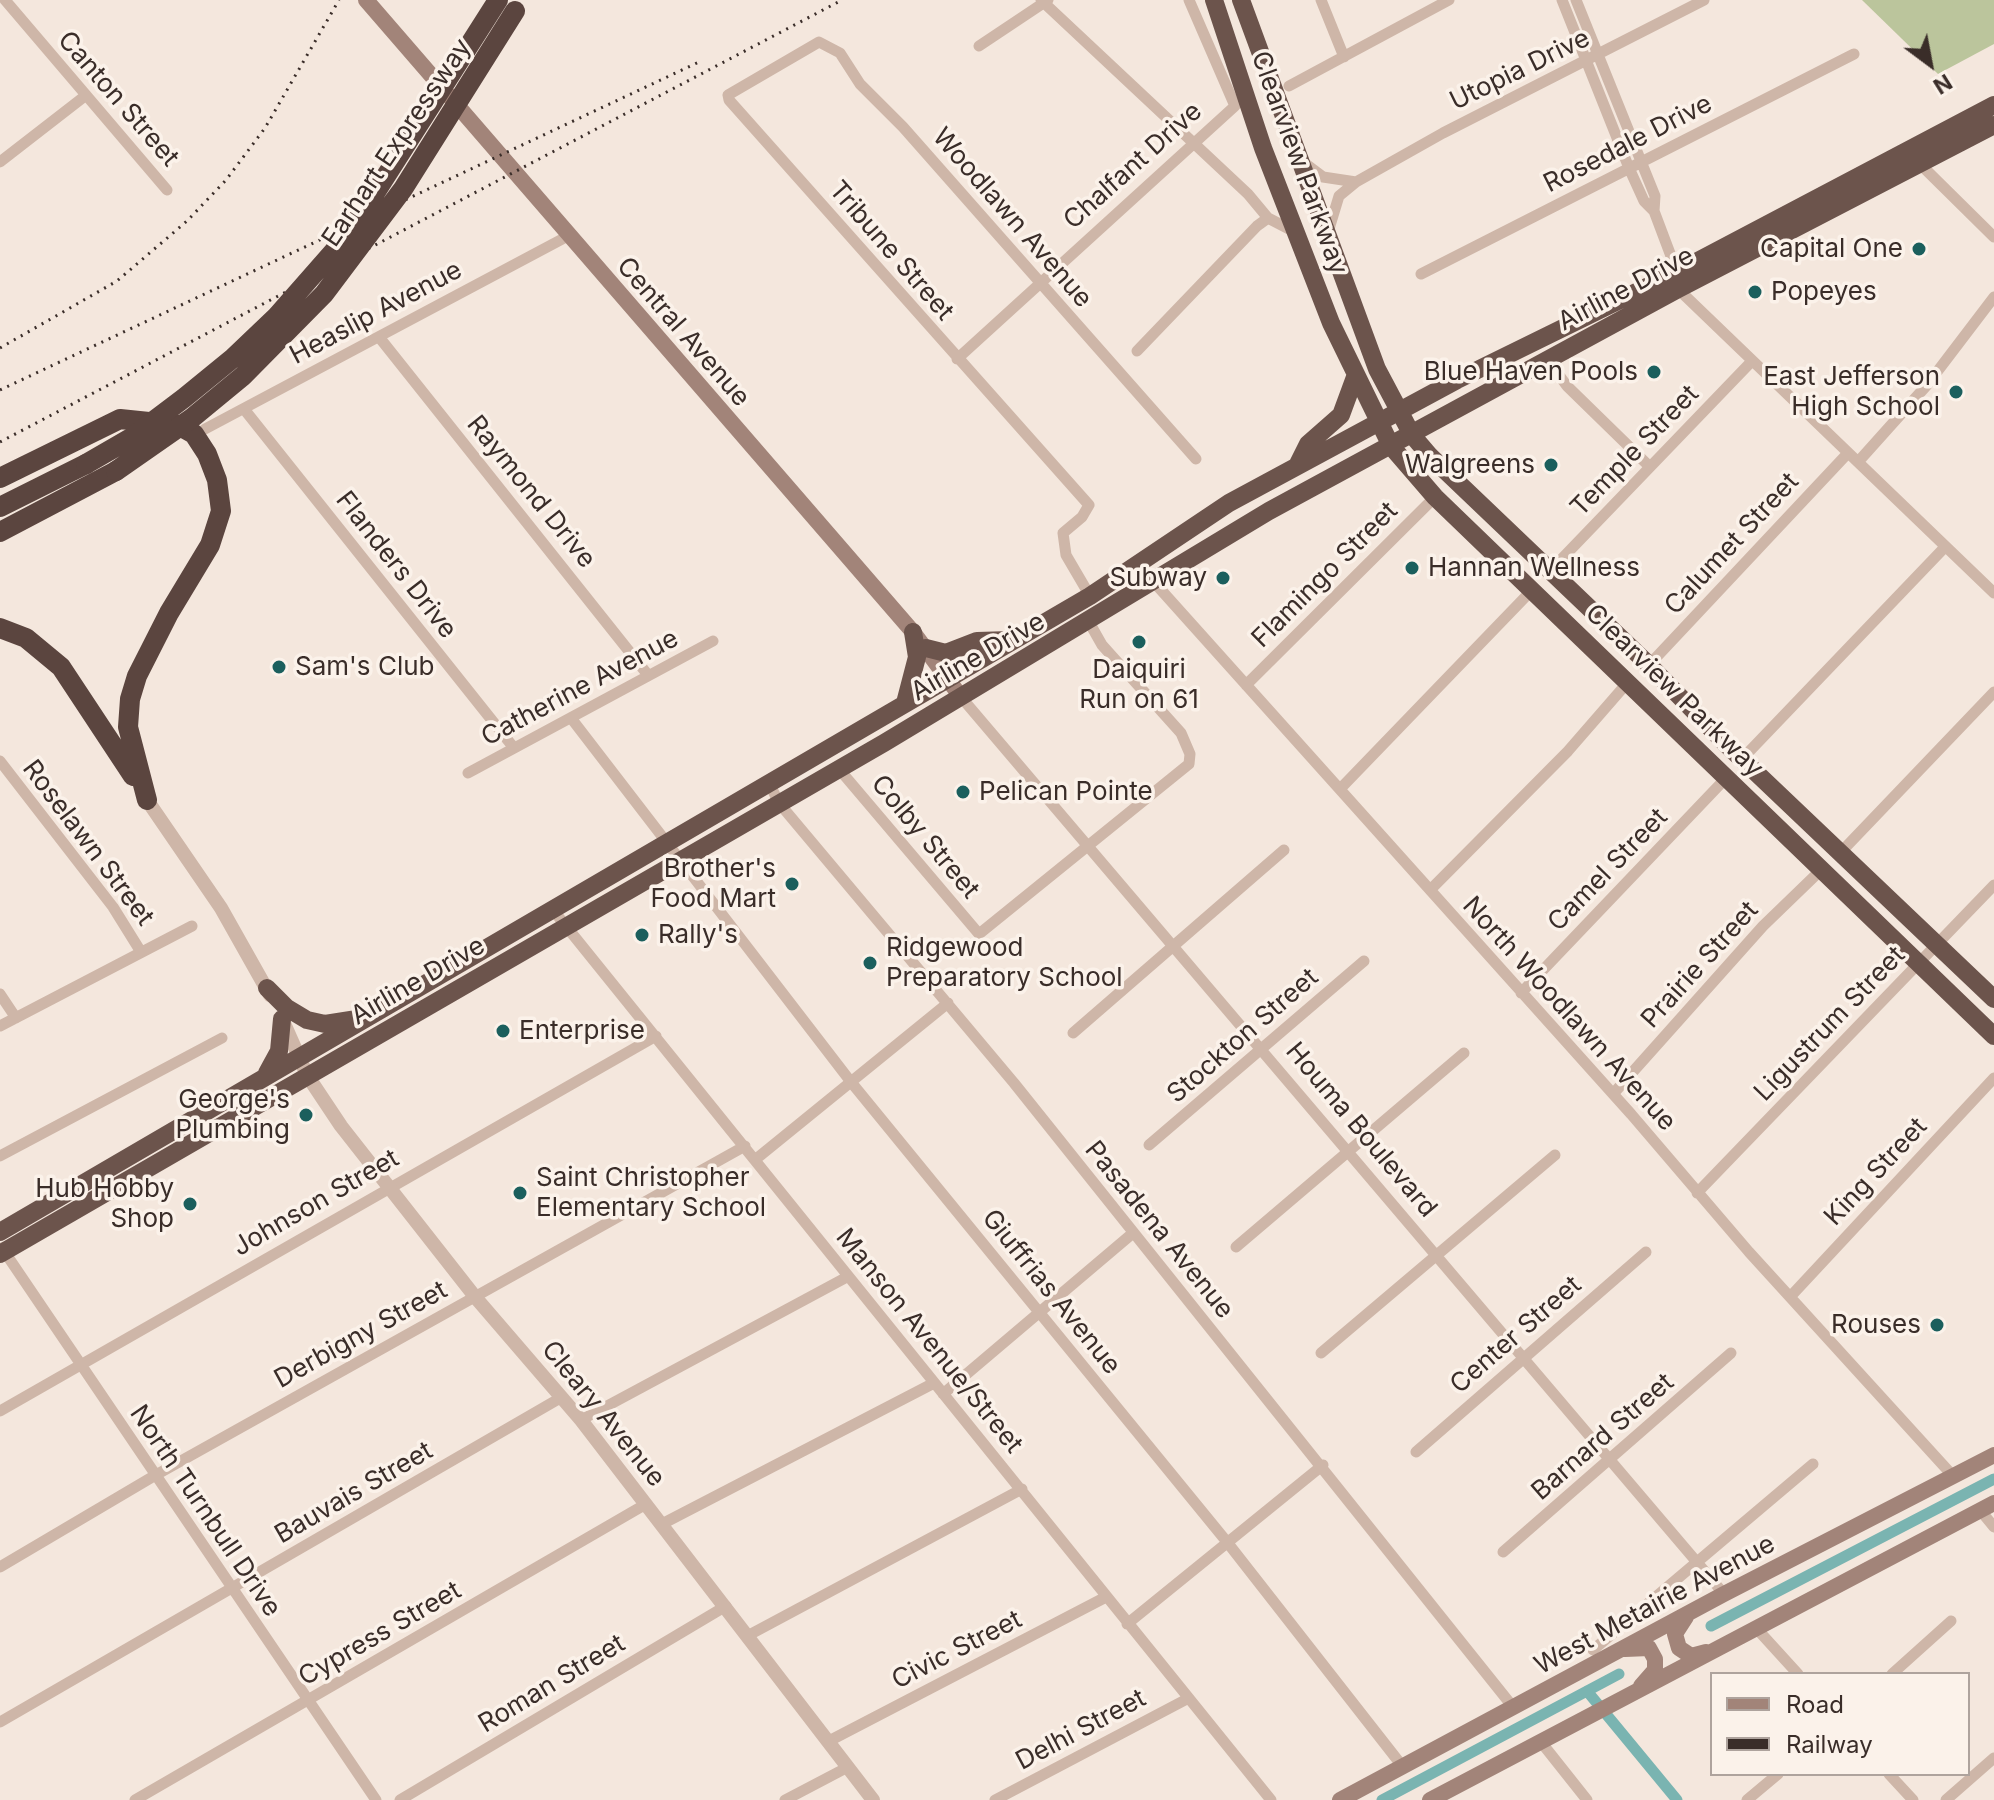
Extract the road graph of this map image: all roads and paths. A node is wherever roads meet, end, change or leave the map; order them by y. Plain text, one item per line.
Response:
1 (5, 0) edge
2 (366, 0) edge
3 (1189, 0) edge
4 (1214, 0) edge
5 (1241, 0) edge
6 (1321, 0) edge
7 (1449, 0) edge
8 (1562, 0) edge
9 (1576, 0) edge
10 (1704, 0) edge
11 (1044, 1) edge
12 (514, 3) edge
13 (979, 46) dead end
14 (1854, 54) dead end
15 (1598, 56) junction
16 (1344, 57) junction
17 (783, 60) joint
18 (1586, 61) junction
19 (1289, 86) dead end
20 (85, 96) junction
21 (1994, 105) edge
22 (1994, 125) edge
23 (1192, 142) junction
24 (1295, 154) junction
25 (1914, 157) junction
26 (0, 162) edge
27 (1642, 162) junction
28 (1629, 168) junction
29 (1356, 182) junction
30 (167, 190) dead end
31 (1654, 211) junction
32 (1268, 218) junction
33 (1295, 233) junction
34 (568, 236) junction
35 (1327, 237) junction
36 (1994, 237) edge
37 (1421, 274) dead end
38 (1678, 281) junction
39 (1038, 282) junction
40 (1994, 297) edge
41 (379, 337) junction
42 (1137, 351) dead end
43 (957, 359) junction
44 (1548, 360) junction
45 (1752, 361) junction
46 (1355, 377) junction
47 (244, 409) junction
48 (1399, 412) junction
49 (1377, 423) junction
50 (205, 429) dead end
51 (1412, 435) junction
52 (1391, 446) junction
53 (1848, 453) junction
54 (1196, 459) dead end
55 (1858, 462) junction
56 (1297, 466) junction
57 (1650, 467) junction
58 (0, 478) edge
59 (1435, 497) junction
60 (0, 507) edge
61 (0, 532) edge
62 (1945, 547) junction
63 (1157, 551) junction
64 (1550, 571) junction
65 (1147, 585) junction
66 (1532, 590) junction
67 (1994, 593) edge
68 (1090, 596) junction
69 (1089, 622) junction
70 (0, 628) edge
71 (913, 632) junction
72 (1014, 640) junction
73 (713, 641) dead end
74 (926, 648) junction
75 (1649, 665) junction
76 (648, 675) junction
77 (949, 677) junction
78 (1628, 682) junction
79 (1246, 685) junction
80 (1994, 692) edge
81 (961, 697) junction
82 (905, 703) junction
83 (571, 718) junction
84 (1727, 745) junction
85 (514, 748) junction
86 (1742, 759) junction
87 (0, 761) edge
88 (839, 769) junction
89 (468, 773) dead end
90 (1727, 777) junction
91 (769, 783) junction
92 (1341, 788) junction
93 (147, 800) junction
94 (779, 803) junction
95 (669, 841) junction
96 (1089, 846) junction
97 (1284, 850) dead end
98 (1842, 851) junction
99 (681, 859) junction
100 (1823, 868) junction
101 (1994, 885) edge
102 (1430, 890) junction
103 (553, 910) junction
104 (192, 926) dead end
105 (566, 926) junction
106 (1935, 946) junction
107 (1176, 947) junction
108 (141, 952) junction
109 (1364, 961) dead end
110 (1920, 963) junction
111 (267, 988) junction
112 (1521, 993) junction
113 (0, 994) edge
114 (1994, 999) edge
115 (948, 1003) junction
116 (372, 1016) junction
117 (16, 1018) junction
118 (282, 1019) junction
119 (0, 1026) edge
120 (1073, 1033) dead end
121 (656, 1036) junction
122 (1994, 1036) edge
123 (222, 1038) dead end
124 (1263, 1049) junction
125 (1464, 1053) dead end
126 (298, 1057) junction
127 (307, 1075) junction
128 (263, 1078) junction
129 (1994, 1078) edge
130 (851, 1082) junction
131 (1613, 1094) junction
132 (1149, 1145) dead end
133 (745, 1146) junction
134 (1349, 1150) junction
135 (1555, 1155) dead end
136 (0, 1156) edge
137 (756, 1159) junction
138 (389, 1187) junction
139 (1697, 1193) junction
140 (0, 1232) edge
141 (1133, 1233) junction
142 (1236, 1247) dead end
143 (2, 1251) edge
144 (1646, 1252) dead end
145 (1438, 1254) junction
146 (847, 1277) junction
147 (1790, 1297) junction
148 (476, 1298) junction
149 (1040, 1312) junction
150 (1321, 1353) dead end
151 (1731, 1353) dead end
152 (1523, 1356) junction
153 (79, 1364) junction
154 (934, 1383) junction
155 (943, 1394) junction
156 (562, 1397) junction
157 (0, 1411) edge
158 (581, 1420) junction
159 (1416, 1452) dead end
160 (1994, 1455) edge
161 (1612, 1460) junction
162 (1813, 1464) dead end
163 (1323, 1465) junction
164 (154, 1476) junction
165 (1953, 1476) junction
166 (1022, 1489) junction
167 (646, 1504) junction
168 (1987, 1507) edge
169 (662, 1524) junction
170 (1994, 1527) edge
171 (1227, 1542) junction
172 (1503, 1552) dead end
173 (1697, 1561) junction
174 (0, 1567) edge
175 (232, 1589) junction
176 (1724, 1594) junction
177 (1106, 1597) junction
178 (726, 1606) junction
179 (1697, 1609) junction
180 (1951, 1621) dead end
181 (1127, 1624) junction
182 (1757, 1629) junction
183 (749, 1635) junction
184 (1722, 1647) junction
185 (1593, 1650) dead end
186 (1616, 1652) junction
187 (1796, 1672) edge
188 (1894, 1672) edge
189 (1187, 1699) junction
190 (1623, 1699) junction
191 (308, 1701) junction
192 (1513, 1707) junction
193 (0, 1722) edge
194 (829, 1741) junction
195 (1541, 1742) junction
196 (1994, 1758) edge
197 (848, 1767) junction
198 (1403, 1767) junction
199 (1776, 1776) edge
200 (1891, 1776) edge
201 (135, 1800) edge
202 (376, 1800) edge
203 (400, 1800) edge
204 (785, 1800) edge
205 (873, 1800) edge
206 (995, 1800) edge
207 (1271, 1800) edge
208 (1340, 1800) edge
209 (1430, 1800) edge
210 (1587, 1800) edge
211 (1747, 1800) edge
212 (1913, 1800) edge
213 (1946, 1800) edge

1 - 20 street, Canton Street
2 - 34 main road, Central Avenue
3 - 23 street, Chalfant Drive
4 - 33 highway, Clearview Parkway
5 - 24 highway, Clearview Parkway
6 - 16 street
7 - 16 street
8 - 18 street
9 - 15 street
10 - 15 street, Utopia Drive
11 - 13 street
11 - 23 street
12 - 60 highway, Earhart Expressway, bridge
12 - 61 highway, Earhart Expressway, bridge
14 - 27 street, Rosedale Drive
15 - 18 street, Utopia Drive
15 - 27 street
16 - 19 street
17 - 39 street, Woodlawn Avenue
17 - 43 street, Tribune Street
18 - 28 street
18 - 29 street, Utopia Drive
20 - 26 street
20 - 30 street, Canton Street
21 - 25 highway, Airline Drive
22 - 25 highway, Airline Drive
23 - 32 street
23 - 39 street, Chalfant Drive
24 - 29 street
24 - 35 highway, Clearview Parkway
25 - 36 street
25 - 38 highway, Airline Drive
27 - 28 street, Rosedale Drive
27 - 31 street
28 - 31 street
28 - 37 street, Rosedale Drive
29 - 35 street, Utopia Drive
31 - 38 street
32 - 33 street
32 - 42 street
33 - 46 highway, Clearview Parkway
34 - 41 street, Heaslip Avenue
34 - 71 main road, Central Avenue
35 - 48 highway, Clearview Parkway
38 - 44 highway, Airline Drive
38 - 45 street
38 - 48 highway, Airline Drive
39 - 43 street, Chalfant Drive
39 - 54 street, Woodlawn Avenue
40 - 55 street
41 - 47 street, Heaslip Avenue
41 - 76 street, Raymond Drive
43 - 68 street, Tribune Street
44 - 51 highway, Airline Drive
44 - 57 street
45 - 53 street
45 - 57 street, Temple Street
46 - 49 highway, Clearview Parkway
46 - 56 highway
47 - 50 street, Heaslip Avenue
47 - 85 street, Flanders Drive
48 - 49 highway, Airline Drive
48 - 51 highway, Clearview Parkway
49 - 52 highway, Clearview Parkway
49 - 56 highway, Airline Drive
51 - 52 highway, Airline Drive
51 - 64 highway, Clearview Parkway
52 - 59 highway, Clearview Parkway
52 - 65 highway, Airline Drive
53 - 55 street
53 - 75 street, Calumet Street
55 - 62 street
56 - 63 highway, Airline Drive
57 - 64 street, Temple Street
58 - 93 highway
59 - 66 highway, Clearview Parkway
59 - 79 street, Flamingo Street
62 - 67 street
62 - 86 street
63 - 65 highway
63 - 68 highway, Airline Drive
64 - 75 highway, Clearview Parkway
65 - 69 highway, Airline Drive
65 - 79 street, North Woodlawn Avenue
66 - 78 highway, Clearview Parkway
66 - 92 street
68 - 72 highway, Airline Drive
69 - 81 highway, Airline Drive
69 - 96 street
70 - 93 highway
71 - 74 main road, Central Avenue
71 - 82 highway
72 - 74 highway
72 - 77 highway, Airline Drive
73 - 76 street, Catherine Avenue
74 - 77 main road, Central Avenue
75 - 84 highway, Clearview Parkway
76 - 83 street, Catherine Avenue
77 - 81 main road, Central Avenue
77 - 82 highway, Airline Drive
78 - 84 highway
78 - 90 highway, Clearview Parkway
78 - 102 street
79 - 92 street, North Woodlawn Avenue
80 - 98 street
81 - 88 highway, Airline Drive
81 - 96 street, Houma Boulevard
82 - 91 highway, Airline Drive
83 - 85 street, Catherine Avenue
83 - 95 street, Giuffrias Avenue
84 - 86 highway, Clearview Parkway
85 - 89 street, Catherine Avenue
86 - 98 highway, Clearview Parkway
87 - 108 street, Roselawn Street
88 - 94 highway, Airline Drive
88 - 96 street, Colby Street
90 - 100 highway, Clearview Parkway
90 - 112 street, Camel Street
91 - 94 street, Pasadena Avenue
91 - 95 highway, Airline Drive
92 - 102 street, North Woodlawn Avenue
93 - 111 street, Cleary Avenue
94 - 99 highway, Airline Drive
94 - 115 street, Pasadena Avenue
95 - 99 street, Giuffrias Avenue
95 - 103 highway, Airline Drive
96 - 107 street, Houma Boulevard
97 - 107 street
98 - 106 highway, Clearview Parkway
99 - 105 highway, Airline Drive
99 - 130 street, Giuffrias Avenue
100 - 110 highway, Clearview Parkway
100 - 131 street, Prairie Street
101 - 106 street, Ligustrum Street
102 - 112 street, North Woodlawn Avenue
103 - 105 street, Manson Avenue/Street
103 - 116 highway, Airline Drive
104 - 108 street
105 - 121 street, Manson Avenue/Street
105 - 127 highway, Airline Drive
106 - 110 street, Ligustrum Street
106 - 114 highway, Clearview Parkway
107 - 120 street
107 - 124 street, Houma Boulevard
108 - 117 street
109 - 124 street, Stockton Street
110 - 122 highway, Clearview Parkway
110 - 139 street, Ligustrum Street
111 - 116 highway
111 - 118 street, Cleary Avenue
112 - 131 street, North Woodlawn Avenue
113 - 117 street
115 - 130 street
115 - 141 street, Pasadena Avenue
116 - 126 highway, Airline Drive
117 - 119 street
118 - 126 street, Cleary Avenue
118 - 128 highway
121 - 133 street, Manson Avenue/Street
121 - 138 street, Johnson Street
123 - 136 street
124 - 132 street, Stockton Street
124 - 134 street, Houma Boulevard
125 - 134 street
126 - 127 street, Cleary Avenue
126 - 128 highway, Airline Drive
127 - 138 street, Cleary Avenue
127 - 143 highway, Airline Drive
128 - 140 highway, Airline Drive
129 - 147 street, King Street
130 - 137 street
130 - 149 street, Giuffrias Avenue
131 - 139 street, North Woodlawn Avenue
133 - 137 street, Manson Avenue/Street
133 - 148 street, Derbigny Street
134 - 142 street
134 - 145 street, Houma Boulevard
135 - 145 street
137 - 146 street, Manson Avenue/Street
138 - 148 street, Cleary Avenue
138 - 153 street, Johnson Street
139 - 147 street, North Woodlawn Avenue
141 - 149 street
141 - 163 street, Pasadena Avenue
143 - 153 street, North Turnbull Drive
144 - 152 street, Center Street
145 - 150 street
145 - 152 street, Houma Boulevard
146 - 154 street, Manson Avenue/Street
146 - 158 street
147 - 165 street, North Woodlawn Avenue
148 - 156 street, Cleary Avenue
148 - 164 street, Derbigny Street
149 - 155 street
149 - 171 street, Giuffrias Avenue
151 - 161 street, Barnard Street
152 - 159 street, Center Street
152 - 161 street, Houma Boulevard
153 - 157 street, Johnson Street
153 - 164 street, North Turnbull Drive
154 - 155 street, Manson Avenue/Street
154 - 169 street
155 - 166 street, Manson Avenue/Street
156 - 158 street, Cleary Avenue
156 - 175 street, Bauvais Street
158 - 167 street, Cleary Avenue
160 - 165 main road, West Metairie Avenue
161 - 172 street, Barnard Street
161 - 173 street, Houma Boulevard
162 - 173 street
163 - 171 street
163 - 192 street, Pasadena Avenue
164 - 174 street, Derbigny Street
164 - 175 street, North Turnbull Drive
165 - 176 main road, West Metairie Avenue
166 - 177 street, Manson Avenue/Street
166 - 183 street
167 - 169 street, Cleary Avenue
167 - 191 street, Cypress Street
168 - 170 street
168 - 182 main road
169 - 178 street, Cleary Avenue
171 - 181 street
171 - 198 street, Giuffrias Avenue
173 - 176 street, Houma Boulevard
173 - 185 street
175 - 191 street, North Turnbull Drive
175 - 193 street, Bauvais Street
176 - 179 main road, West Metairie Avenue
177 - 181 street, Manson Avenue/Street
177 - 194 street, Civic Street
178 - 183 street, Cleary Avenue
178 - 203 street, Roman Street
179 - 184 main road
179 - 186 main road, West Metairie Avenue
180 - 188 street
181 - 189 street, Manson Avenue/Street
182 - 184 main road
182 - 187 street
183 - 194 street, Cleary Avenue
184 - 190 main road
186 - 190 main road
186 - 192 main road, West Metairie Avenue
189 - 206 street, Delhi Street
189 - 207 street, Manson Avenue/Street
190 - 195 main road
191 - 201 street, Cypress Street
191 - 202 street, North Turnbull Drive
192 - 198 main road, West Metairie Avenue
194 - 197 street, Cleary Avenue
195 - 209 main road
195 - 210 street
196 - 213 street
197 - 204 street
197 - 205 street, Cleary Avenue
198 - 208 main road, West Metairie Avenue
199 - 211 street
200 - 212 street

